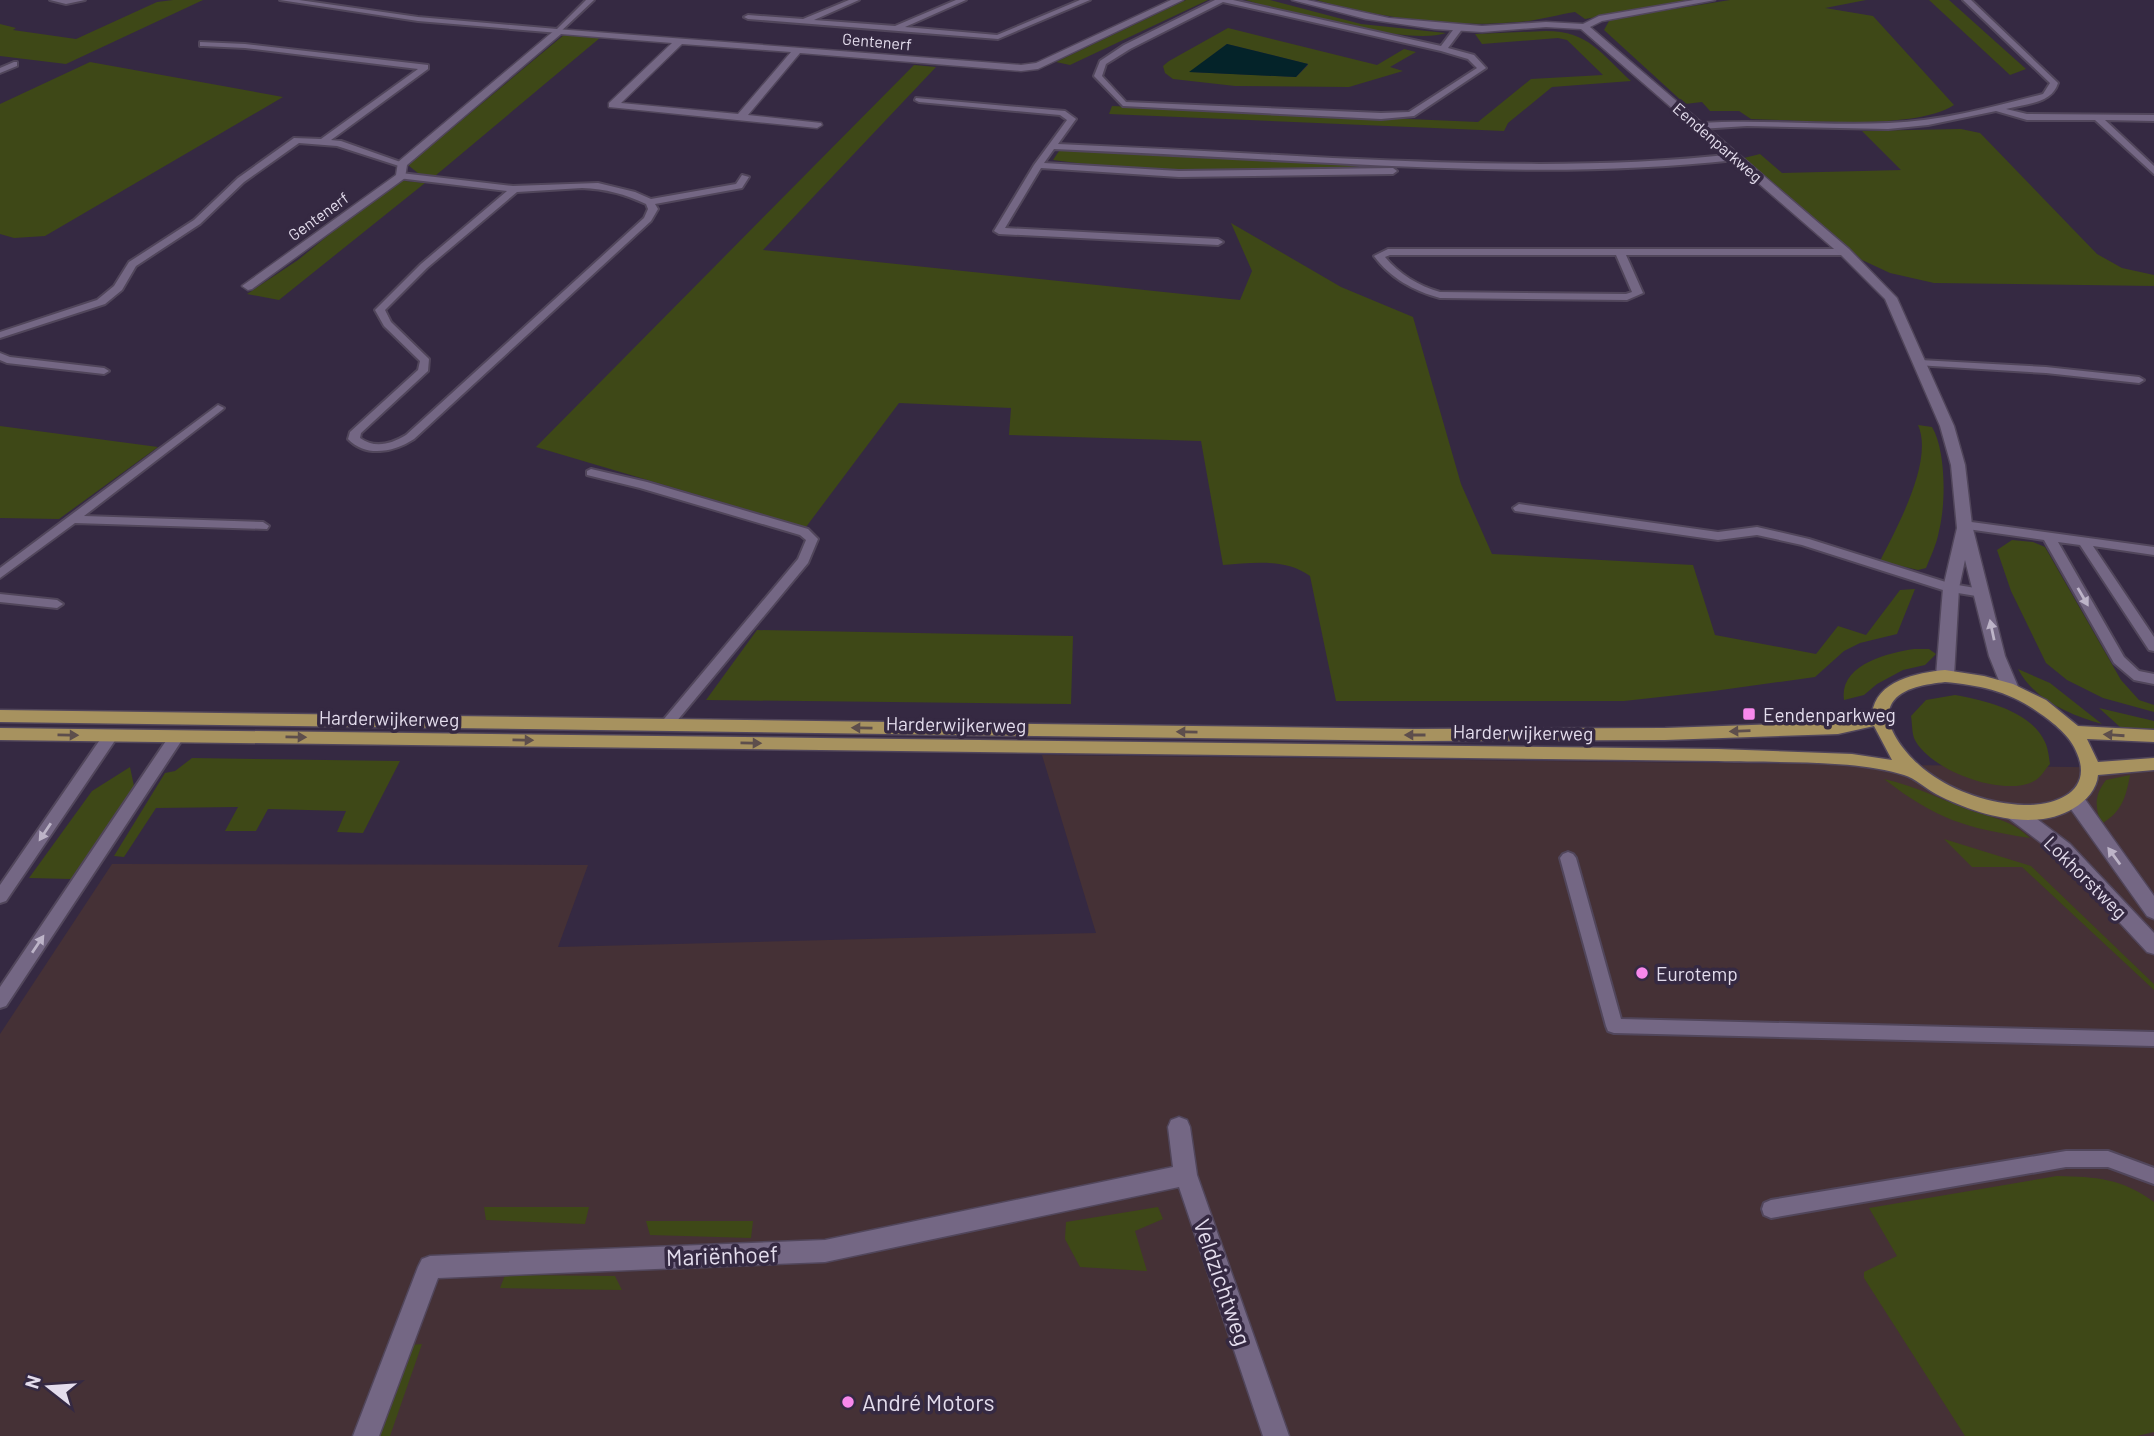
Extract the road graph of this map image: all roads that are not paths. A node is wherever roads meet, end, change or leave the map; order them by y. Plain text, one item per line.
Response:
1 (54, 0) edge
2 (81, 0) edge
3 (284, 0) edge
4 (590, 0) edge
5 (855, 0) edge
6 (962, 0) edge
7 (1086, 0) edge
8 (1178, 0) edge
9 (1222, 0) edge
10 (1297, 0) edge
11 (1710, 0) edge
12 (1967, 0) edge
13 (748, 17) dead end
14 (803, 22) junction
15 (1584, 27) junction
16 (1459, 28) junction
17 (894, 29) junction
18 (558, 31) junction
19 (680, 41) junction
20 (203, 44) dead end
21 (1443, 49) junction
22 (798, 50) junction
23 (13, 64) dead end
24 (0, 71) edge
25 (919, 100) dead end
26 (1997, 109) junction
27 (2097, 117) junction
28 (740, 118) junction
29 (2154, 118) edge
30 (817, 125) dead end
31 (1700, 126) junction
32 (324, 141) junction
33 (1052, 146) junction
34 (1735, 157) junction
35 (1038, 165) junction
36 (1436, 166) junction
37 (401, 170) junction
38 (2154, 171) edge
39 (746, 177) dead end
40 (514, 189) junction
41 (650, 202) junction
42 (1218, 242) dead end
43 (1620, 252) junction
44 (1845, 252) junction
45 (248, 286) dead end
46 (0, 335) edge
47 (0, 356) edge
48 (1920, 363) junction
49 (104, 371) dead end
50 (2139, 380) dead end
51 (218, 408) dead end
52 (591, 473) dead end
53 (1519, 509) dead end
54 (72, 519) junction
55 (1964, 525) junction
56 (263, 526) dead end
57 (2049, 537) junction
58 (2084, 542) junction
59 (2154, 551) edge
60 (0, 574) edge
61 (1951, 588) junction
62 (1982, 593) junction
63 (0, 598) edge
64 (57, 604) dead end
65 (2154, 647) edge
66 (1945, 676) junction
67 (2154, 679) edge
68 (2010, 689) junction
69 (0, 716) edge
70 (1881, 718) junction
71 (666, 725) junction
72 (2074, 732) junction
73 (0, 734) edge
74 (111, 735) junction
75 (177, 736) junction
76 (2154, 736) edge
77 (2154, 764) edge
78 (1910, 769) junction
79 (2091, 769) junction
80 (2075, 800) junction
81 (2014, 812) junction
82 (1568, 858) dead end
83 (0, 897) edge
84 (2154, 911) edge
85 (2154, 946) edge
86 (0, 1001) edge
87 (2154, 1039) edge
88 (1179, 1127) dead end
89 (1186, 1175) junction
90 (2154, 1176) edge
91 (1771, 1209) dead end
92 (366, 1436) edge
93 (1276, 1436) edge

1 - 2 lane
3 - 18 lane, Gentenerf
4 - 18 lane
5 - 14 lane
6 - 17 lane
7 - 17 lane
8 - 22 street, Gentenerf
9 - 21 lane
9 - 21 lane
10 - 16 street
11 - 15 street
12 - 26 lane
13 - 14 lane
14 - 17 lane
15 - 16 street
15 - 31 street, Eendenparkweg
16 - 21 lane
18 - 19 street, Gentenerf
18 - 37 street, Gentenerf
19 - 22 street, Gentenerf
19 - 28 street
20 - 32 lane
22 - 28 street
23 - 24 lane
25 - 33 lane
26 - 27 lane
26 - 31 lane
27 - 29 lane
27 - 38 lane
28 - 30 street
31 - 34 street, Eendenparkweg
32 - 37 lane
32 - 46 lane
33 - 35 lane
33 - 36 lane
34 - 36 lane
34 - 44 street, Eendenparkweg
35 - 36 lane
35 - 42 lane
37 - 40 lane
37 - 45 street, Gentenerf
39 - 41 lane
40 - 41 lane
40 - 41 lane
43 - 43 lane
43 - 44 lane
44 - 48 street, Eendenparkweg
47 - 49 lane
48 - 50 lane
48 - 55 street, Eendenparkweg
51 - 54 lane
52 - 71 lane
53 - 61 lane
54 - 56 lane
54 - 60 lane
55 - 57 lane
55 - 61 street, Eendenparkweg
55 - 62 street, Eendenparkweg
57 - 58 lane
57 -> 67 lane
58 - 59 lane
58 - 65 lane
61 - 62 lane
61 - 66 street, Eendenparkweg
68 -> 62 street, Eendenparkweg
63 - 64 lane
66 - 68 main road
66 - 70 main road
68 - 72 main road
69 - 71 main road, Harderwijkerweg
70 -> 71 main road, Harderwijkerweg
70 - 78 main road
76 -> 72 main road
72 - 79 main road
73 -> 74 main road, Harderwijkerweg
74 - 75 main road, Harderwijkerweg
74 -> 83 lane
75 -> 78 main road, Harderwijkerweg
86 -> 75 lane
77 - 79 main road
78 - 81 main road
79 - 80 main road
80 - 81 main road
84 -> 80 street, Lokhorstweg
81 - 85 street, Lokhorstweg
82 - 87 lane
88 - 89 street, Veldzichtweg
89 - 92 street, Mariënhoef
89 - 93 street, Veldzichtweg
90 - 91 lane

